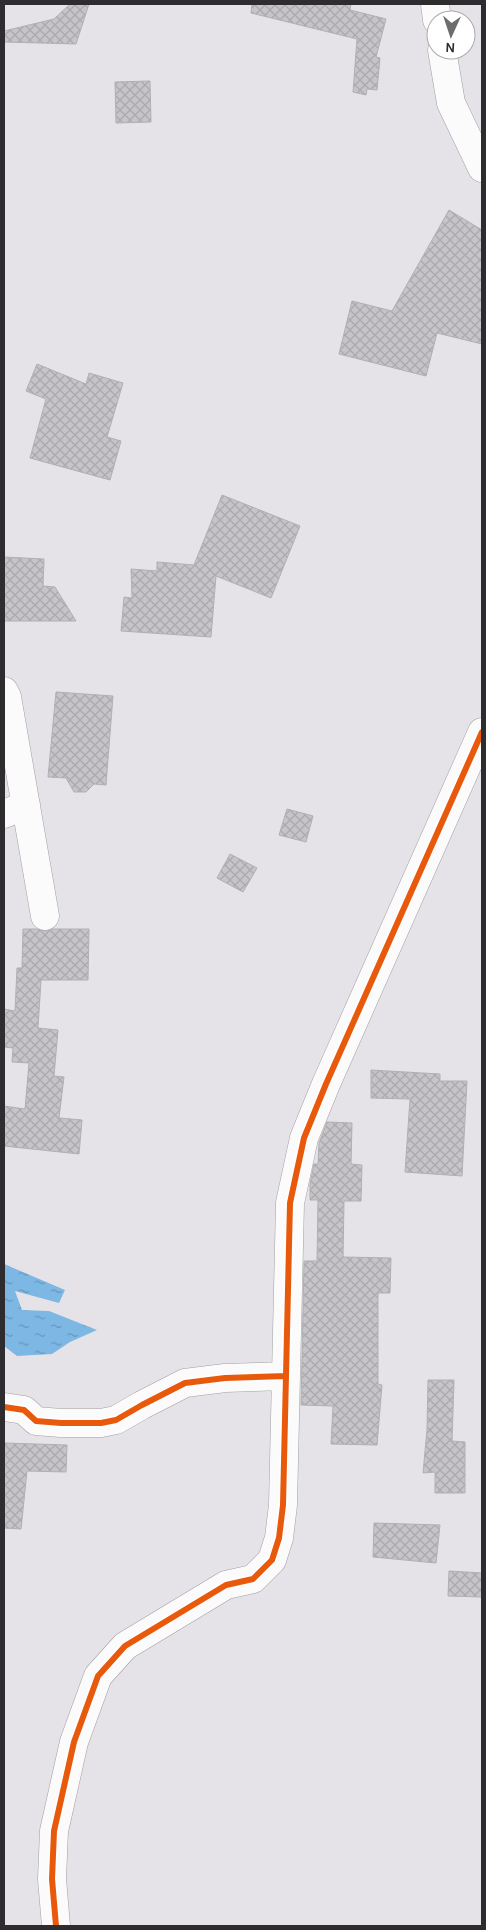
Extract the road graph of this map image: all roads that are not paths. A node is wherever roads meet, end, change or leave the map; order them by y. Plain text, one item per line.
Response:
1 (444, 60) edge
2 (482, 168) edge
3 (4, 691) edge
4 (482, 732) edge
5 (15, 809) edge
6 (45, 916) dead end
7 (286, 1376) junction
8 (4, 1407) edge
9 (56, 1926) edge

1 - 2 street
3 - 5 street
4 - 7 street
5 - 6 street
7 - 8 street
7 - 9 street

